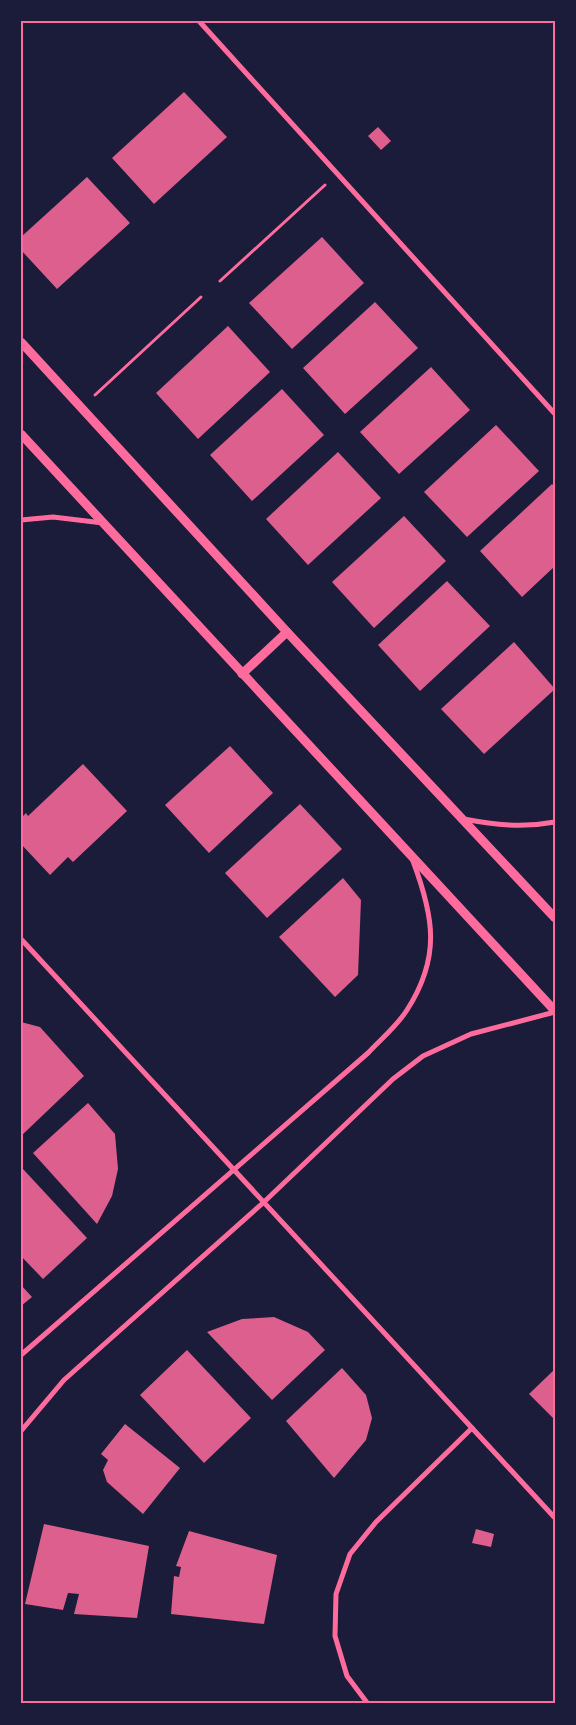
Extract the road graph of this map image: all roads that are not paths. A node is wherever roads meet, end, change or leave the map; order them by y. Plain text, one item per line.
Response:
1 (199, 21) edge
2 (21, 342) edge
3 (555, 414) edge
4 (21, 434) edge
5 (21, 520) edge
6 (103, 523) junction
7 (287, 632) junction
8 (242, 674) junction
9 (464, 819) junction
10 (555, 822) edge
11 (411, 856) junction
12 (555, 918) edge
13 (21, 939) edge
14 (555, 1012) edge
15 (235, 1169) junction
16 (264, 1202) junction
17 (21, 1355) edge
18 (472, 1428) junction
19 (21, 1431) edge
20 (555, 1518) edge
21 (368, 1704) edge

1 - 3 street
2 - 7 street
4 - 6 street
5 - 6 street
6 - 8 street
7 - 8 street
7 - 9 street
8 - 11 street
9 - 10 street
9 - 12 street
11 - 14 street
11 - 15 street
13 - 15 street
14 - 16 street
15 - 16 street
15 - 17 street
16 - 18 street
16 - 19 street
18 - 20 street
18 - 21 street

